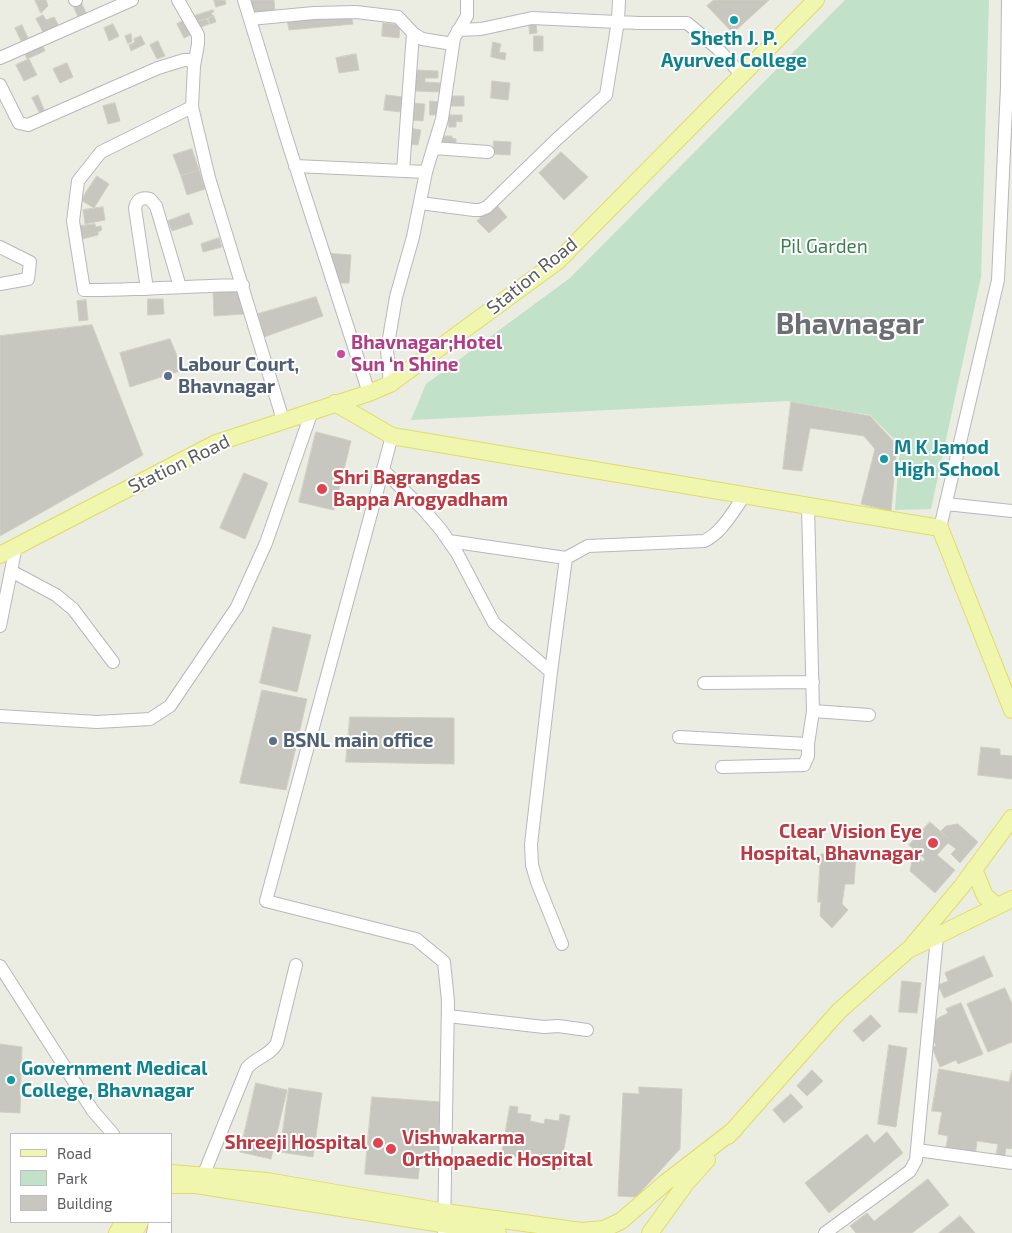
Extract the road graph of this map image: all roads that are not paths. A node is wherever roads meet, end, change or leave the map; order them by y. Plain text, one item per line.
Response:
1 (132, 0) edge
2 (178, 0) edge
3 (244, 0) edge
4 (467, 0) edge
5 (619, 0) edge
6 (816, 0) edge
7 (1008, 0) edge
8 (250, 19) junction
9 (618, 22) junction
10 (458, 30) junction
11 (413, 33) junction
12 (453, 44) junction
13 (0, 58) edge
14 (194, 66) junction
15 (741, 74) junction
16 (0, 86) edge
17 (192, 107) junction
18 (433, 148) junction
19 (488, 152) dead end
20 (295, 166) junction
21 (403, 171) junction
22 (426, 172) junction
23 (420, 203) junction
24 (0, 247) edge
25 (0, 284) edge
26 (243, 285) junction
27 (180, 287) junction
28 (147, 290) junction
29 (390, 384) junction
30 (369, 393) junction
31 (335, 403) junction
32 (312, 411) junction
33 (283, 420) junction
34 (392, 436) junction
35 (383, 470) junction
36 (744, 495) junction
37 (946, 504) junction
38 (808, 506) junction
39 (1012, 511) edge
40 (940, 528) junction
41 (449, 541) junction
42 (16, 546) junction
43 (0, 555) edge
44 (566, 558) junction
45 (11, 570) junction
46 (0, 626) edge
47 (113, 662) dead end
48 (551, 672) junction
49 (813, 682) junction
50 (704, 683) dead end
51 (1011, 706) edge
52 (813, 711) junction
53 (869, 715) dead end
54 (0, 716) edge
55 (679, 737) dead end
56 (808, 743) junction
57 (722, 767) dead end
58 (1012, 818) edge
59 (974, 869) junction
60 (1012, 899) edge
61 (997, 906) junction
62 (937, 936) junction
63 (562, 944) dead end
64 (908, 950) junction
65 (296, 965) dead end
66 (0, 966) edge
67 (448, 1016) junction
68 (587, 1030) dead end
69 (735, 1129) junction
70 (112, 1133) edge
71 (917, 1150) junction
72 (1012, 1163) edge
73 (172, 1173) edge
74 (204, 1176) junction
75 (172, 1185) edge
76 (444, 1223) edge
77 (605, 1231) edge
78 (498, 1233) edge
79 (650, 1233) edge
80 (826, 1233) edge

1 - 13 street
2 - 14 street
3 - 8 street
4 - 10 street
5 - 9 street
6 - 15 main road, Station Road
7 - 37 street
8 - 11 street
8 - 20 street
9 - 10 street
9 - 15 street
9 - 23 street
10 - 12 street
11 - 12 street
11 - 21 street
12 - 18 street
14 - 16 street
14 - 17 street
15 - 29 main road, Station Road
17 - 26 street
17 - 28 street
18 - 19 street
18 - 22 street
20 - 21 street
20 - 30 street
21 - 22 street
22 - 23 street
23 - 29 street
24 - 25 street
26 - 27 street
26 - 33 street
27 - 28 street
27 - 28 street
29 - 30 main road, Station Road
30 - 31 main road, Station Road
31 - 32 main road, Station Road
31 - 34 main road
32 - 33 main road, Station Road
32 - 54 street
33 - 42 main road, Station Road
34 - 35 street
34 - 36 main road
35 - 41 street
35 - 67 street
36 - 38 main road
36 - 44 street
37 - 39 street
37 - 40 street
38 - 40 main road
38 - 49 street
40 - 51 main road
41 - 44 street
41 - 48 street
42 - 43 main road, Station Road
42 - 45 street
44 - 48 street
45 - 46 street
45 - 47 street
48 - 63 street
49 - 50 street
49 - 52 street
52 - 53 street
52 - 56 street
55 - 56 street
56 - 57 street
58 - 59 main road
59 - 61 main road
59 - 64 main road
60 - 61 main road
61 - 62 main road
62 - 64 main road
62 - 71 street
64 - 69 main road
65 - 74 street
66 - 70 street
67 - 68 street
67 - 76 street
69 - 77 main road
69 - 79 main road
71 - 72 street
71 - 80 street
73 - 74 main road
74 - 76 main road
75 - 76 main road
76 - 77 main road
76 - 78 main road

